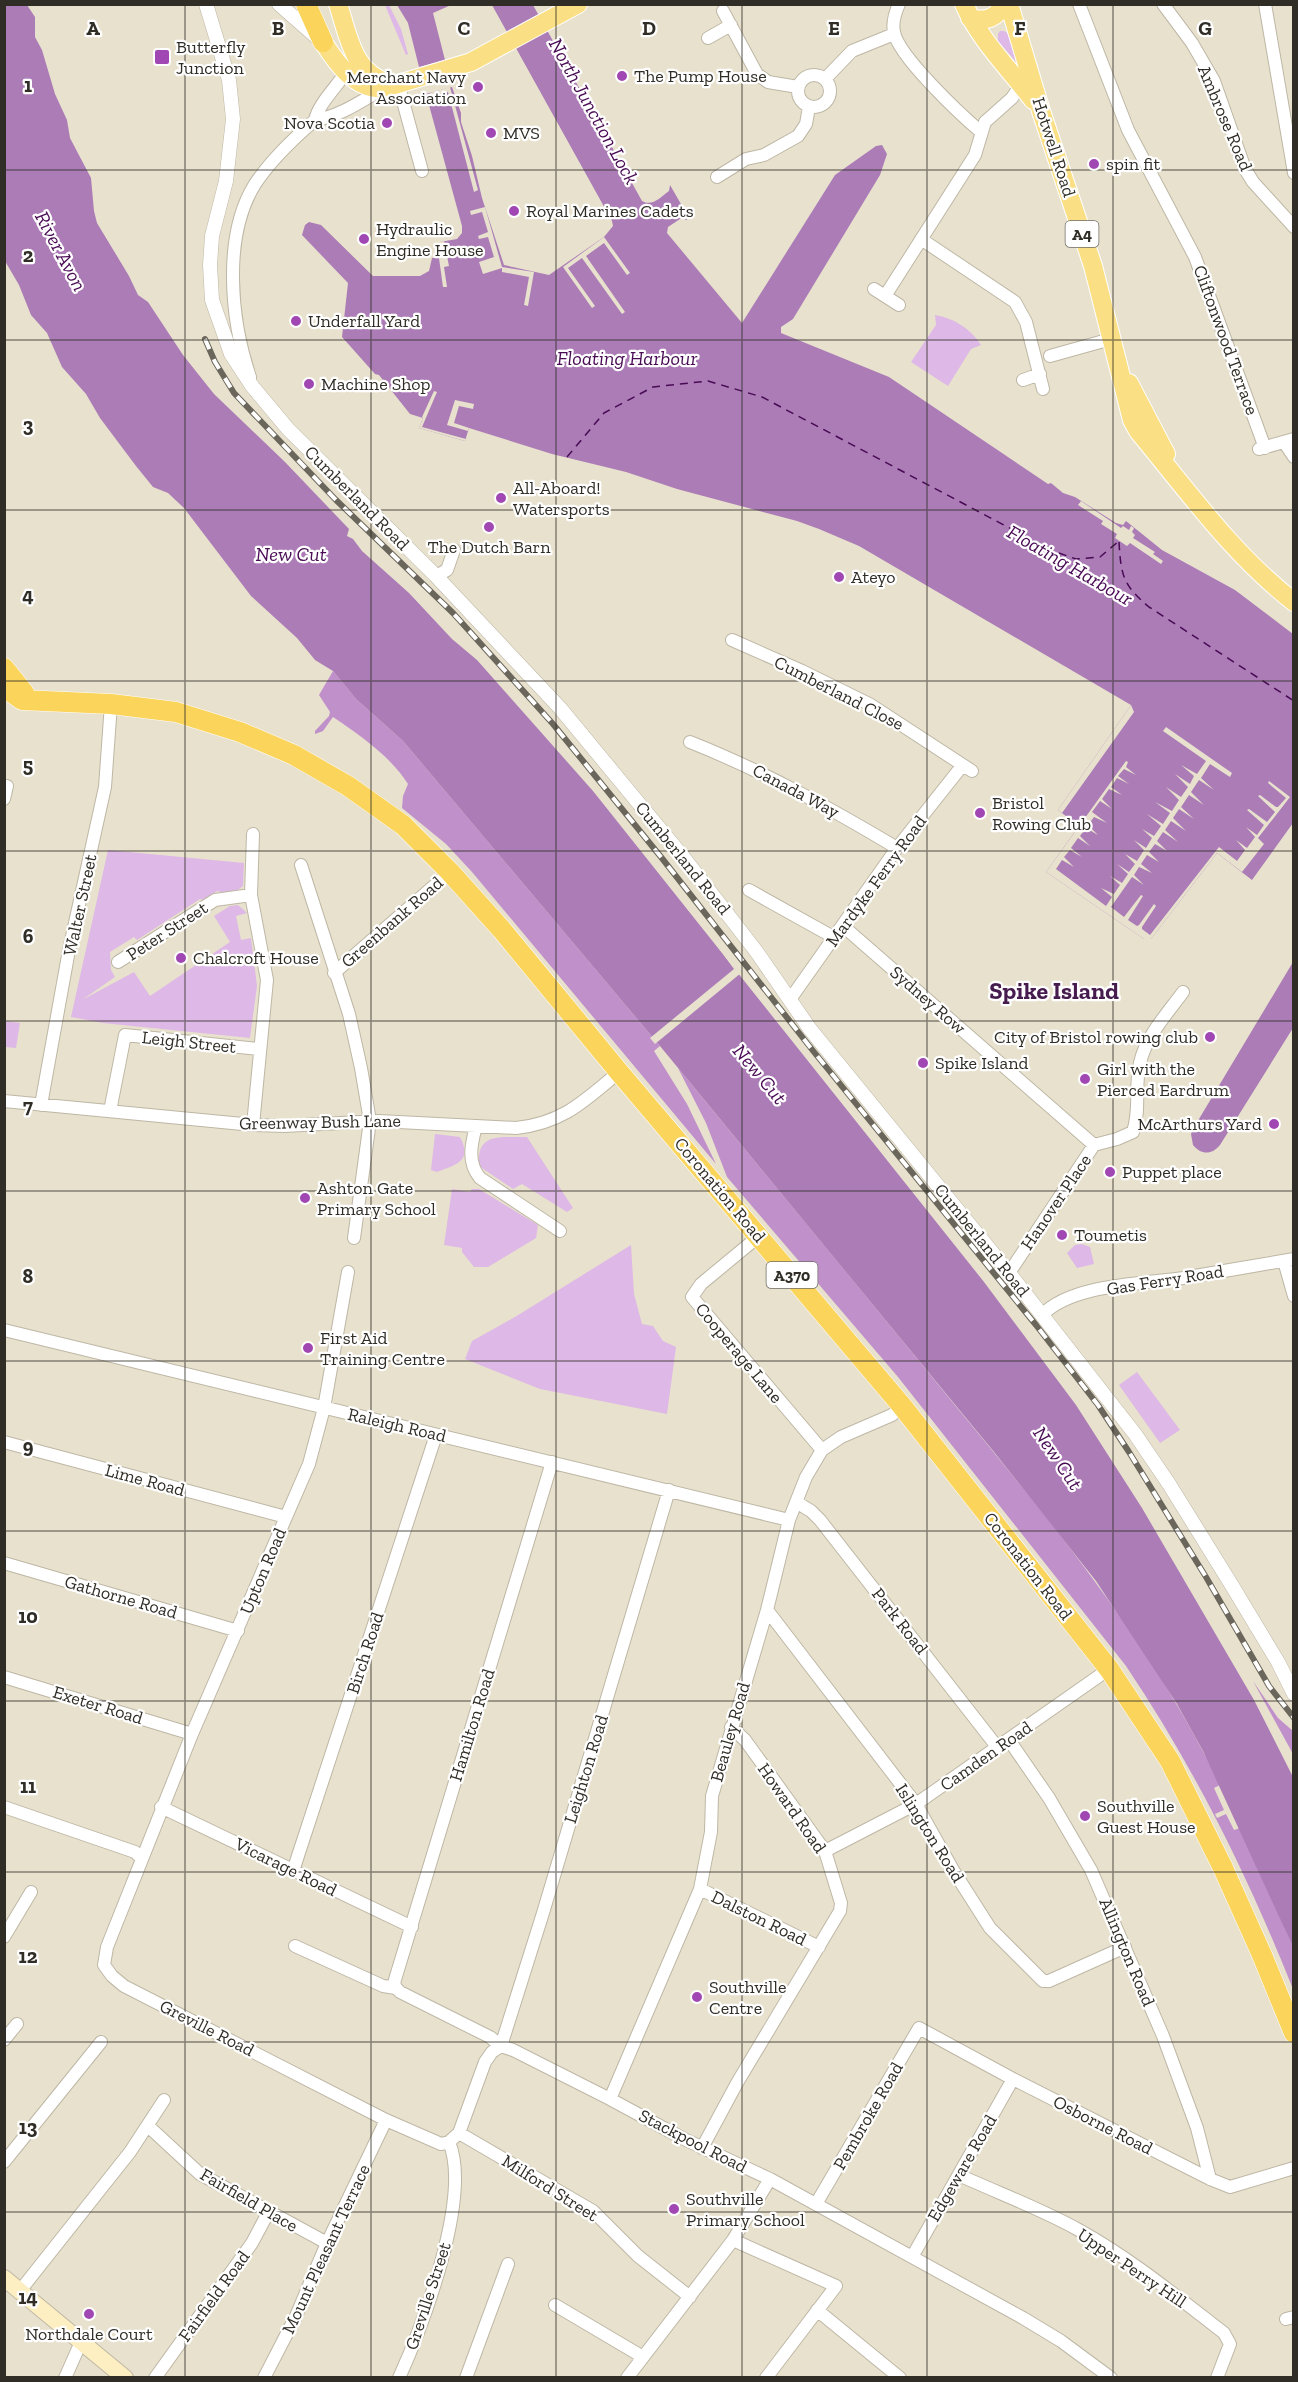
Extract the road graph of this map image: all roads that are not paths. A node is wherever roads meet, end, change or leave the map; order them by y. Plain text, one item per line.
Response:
1 (279, 4) edge
2 (306, 4) edge
3 (338, 4) edge
4 (578, 4) edge
5 (899, 4) edge
6 (1007, 4) edge
7 (1079, 4) edge
8 (1163, 4) edge
9 (1265, 4) edge
10 (207, 6) edge
11 (723, 11) dead end
12 (967, 11) edge
13 (731, 25) junction
14 (894, 34) junction
15 (708, 38) dead end
16 (323, 42) junction
17 (353, 50) junction
18 (341, 67) junction
19 (825, 79) junction
20 (1021, 84) junction
21 (392, 85) junction
22 (798, 87) junction
23 (809, 107) junction
24 (1041, 111) junction
25 (315, 120) junction
26 (981, 132) junction
27 (422, 171) dead end
28 (1293, 173) edge
29 (717, 177) dead end
30 (1293, 227) edge
31 (921, 239) junction
32 (899, 305) dead end
33 (1111, 339) junction
34 (1050, 356) dead end
35 (1040, 375) junction
36 (1023, 380) dead end
37 (252, 386) junction
38 (1043, 389) dead end
39 (1288, 440) edge
40 (1293, 457) edge
41 (454, 550) dead end
42 (436, 576) junction
43 (1293, 602) edge
44 (732, 640) dead end
45 (4, 668) edge
46 (4, 687) edge
47 (34, 700) junction
48 (111, 704) junction
49 (690, 742) dead end
50 (967, 768) joint
51 (7, 786) dead end
52 (4, 799) edge
53 (253, 834) dead end
54 (897, 848) junction
55 (301, 865) dead end
56 (450, 872) junction
57 (749, 890) dead end
58 (251, 895) junction
59 (843, 926) junction
60 (835, 938) junction
61 (118, 962) dead end
62 (334, 973) junction
63 (1183, 992) dead end
64 (791, 998) junction
65 (259, 1049) junction
66 (619, 1072) junction
67 (4, 1101) edge
68 (41, 1105) junction
69 (110, 1111) junction
70 (370, 1121) junction
71 (253, 1125) junction
72 (476, 1126) junction
73 (1094, 1145) junction
74 (560, 1231) dead end
75 (759, 1236) junction
76 (354, 1238) dead end
77 (1289, 1260) edge
78 (348, 1272) dead end
79 (1009, 1273) junction
80 (1293, 1296) edge
81 (1042, 1315) junction
82 (4, 1330) edge
83 (902, 1406) junction
84 (324, 1408) junction
85 (436, 1435) junction
86 (4, 1442) edge
87 (822, 1450) junction
88 (552, 1462) junction
89 (669, 1490) junction
90 (796, 1502) junction
91 (286, 1517) junction
92 (789, 1520) junction
93 (4, 1563) edge
94 (766, 1610) junction
95 (238, 1631) junction
96 (1109, 1669) junction
97 (4, 1677) edge
98 (1293, 1694) edge
99 (731, 1727) junction
100 (192, 1734) junction
101 (1009, 1740) junction
102 (998, 1748) junction
103 (916, 1804) junction
104 (4, 1807) edge
105 (161, 1807) junction
106 (825, 1851) junction
107 (141, 1858) junction
108 (293, 1871) junction
109 (700, 1889) junction
110 (31, 1892) dead end
111 (412, 1927) junction
112 (4, 1936) edge
113 (295, 1946) dead end
114 (819, 1947) junction
115 (1125, 1947) junction
116 (396, 1988) junction
117 (17, 2024) dead end
118 (919, 2028) joint
119 (1293, 2033) edge
120 (4, 2040) edge
121 (101, 2042) dead end
122 (501, 2046) junction
123 (1013, 2079) junction
124 (610, 2098) junction
125 (164, 2100) dead end
126 (386, 2120) junction
127 (148, 2126) junction
128 (459, 2133) junction
129 (449, 2142) junction
130 (702, 2148) junction
131 (4, 2162) edge
132 (1293, 2168) edge
133 (959, 2175) junction
134 (770, 2179) junction
135 (1210, 2180) junction
136 (816, 2204) junction
137 (268, 2212) junction
138 (733, 2240) junction
139 (327, 2243) junction
140 (912, 2257) junction
141 (508, 2264) dead end
142 (4, 2278) edge
143 (20, 2292) junction
144 (690, 2297) junction
145 (555, 2305) dead end
146 (817, 2310) junction
147 (81, 2342) junction
148 (643, 2357) junction
149 (629, 2377) edge
150 (65, 2378) edge
151 (125, 2378) edge
152 (155, 2378) edge
153 (264, 2378) edge
154 (399, 2378) edge
155 (466, 2378) edge
156 (766, 2378) edge
157 (900, 2378) edge
158 (1111, 2378) edge
159 (1217, 2378) edge

1 - 16 street
2 - 16 highway
3 - 17 main road
4 - 21 main road
5 - 14 street
6 - 12 main road
6 - 24 main road, Hotwell Road / A4
7 - 39 street, Cliftonwood Terrace
8 - 30 street, Ambrose Road
9 - 28 street
10 - 37 street, Cumberland Road
11 - 13 street
12 - 20 main road, A4
13 - 15 street
13 - 22 street
14 - 19 street
14 - 26 street
16 - 18 main road
17 - 18 main road
17 - 21 main road
18 - 21 main road
18 - 25 street
19 - 22 street
19 - 23 street
20 - 24 main road, A4
20 - 26 street
21 - 25 street
21 - 27 street
22 - 23 street
23 - 29 street
24 - 33 main road, Hotwell Road / A4
25 - 37 street
26 - 31 street
31 - 32 street
31 - 35 street
33 - 34 street
33 - 43 main road, Hotwell Road / A4
35 - 36 street
35 - 38 street
37 - 42 street, Cumberland Road
39 - 40 street
41 - 42 street
42 - 64 street, Cumberland Road
44 - 50 street, Cumberland Close
45 - 47 highway
46 - 47 highway, Coronation Road / A370
47 - 48 highway, Coronation Road / A370
48 - 56 highway, Coronation Road / A370
48 - 68 street, Walter Street
49 - 54 street, Canada Way
50 - 54 street, Mardyke Ferry Road
51 - 52 street
53 - 58 street
54 - 59 street, Mardyke Ferry Road
55 - 62 street, Greenbank Road
56 - 62 street, Greenbank Road
56 - 66 highway, Coronation Road / A370
57 - 60 street
58 - 61 street, Peter Street
58 - 65 street
59 - 60 street, Mardyke Ferry Road
59 - 73 street, Sydney Row
60 - 64 street, Mardyke Ferry Road
62 - 70 street, Greenbank Road
63 - 73 street, Hanover Place
64 - 79 street, Cumberland Road
65 - 69 street, Leigh Street
65 - 71 street
66 - 72 street, Greenway Bush Lane
66 - 75 highway, Coronation Road / A370
67 - 68 street, Greenway Bush Lane
68 - 69 street, Greenway Bush Lane
69 - 71 street, Greenway Bush Lane
70 - 71 street, Greenway Bush Lane
70 - 72 street, Greenway Bush Lane
70 - 76 street
72 - 74 street
73 - 79 street, Hanover Place
75 - 83 highway, Coronation Road / A370
75 - 87 street, Cooperage Lane
77 - 80 street
77 - 81 street, Gas Ferry Road
78 - 84 street, Upton Road
79 - 81 street, Cumberland Road
81 - 98 street, Cumberland Road
82 - 84 street, Raleigh Road
83 - 87 street, Beauley Road
83 - 96 highway, Coronation Road / A370
84 - 85 street, Raleigh Road
84 - 91 street, Upton Road
85 - 88 street, Raleigh Road
85 - 108 street, Birch Road
86 - 91 street, Lime Road
87 - 90 street, Beauley Road
88 - 89 street, Raleigh Road
88 - 111 street, Hamilton Road
89 - 92 street, Raleigh Road
89 - 122 street, Leighton Road
90 - 92 street, Beauley Road
90 - 102 street, Park Road
91 - 95 street, Upton Road
92 - 94 street, Beauley Road
93 - 95 street, Gathorne Road
94 - 99 street, Beauley Road
94 - 103 street, Islington Road
95 - 100 street, Upton Road
96 - 101 street, Camden Road
96 - 119 highway, Coronation Road / A370
97 - 100 street, Exeter Road
99 - 106 street, Howard Road
99 - 109 street, Beauley Road
100 - 105 street, Upton Road
101 - 102 street, Camden Road
101 - 115 street, Allington Road
102 - 103 street, Camden Road
103 - 106 street, Camden Road
103 - 115 street, Islington Road
104 - 107 street
105 - 107 street, Upton Road
105 - 108 street, Vicarage Road
106 - 114 street, Howard Road
107 - 126 street, Greville Road
108 - 111 street, Vicarage Road
109 - 114 street, Dalston Road
109 - 124 street, Beauley Road
110 - 112 street
111 - 116 street, Hamilton Road
113 - 116 street, Stackpool Road
114 - 130 street, Howard Road
115 - 135 street, Allington Road
116 - 122 street, Stackpool Road
117 - 120 street
118 - 123 street, Osborne Road
118 - 136 street, Pembroke Road
121 - 131 street
122 - 124 street, Stackpool Road
122 - 128 street
123 - 133 street, Edgeware Road
123 - 135 street, Osborne Road
124 - 130 street, Stackpool Road
125 - 127 street
126 - 129 street, Greville Road
126 - 139 street, Mount Pleasant Terrace
127 - 137 street, Fairfield Place
127 - 143 street
128 - 129 street
128 - 144 street, Milford Street
129 - 154 street, Greville Street
130 - 134 street, Stackpool Road
132 - 135 street, Osborne Road
133 - 140 street, Edgeware Road
133 - 159 street, Upper Perry Hill
134 - 136 street, Stackpool Road
134 - 138 street
136 - 140 street, Stackpool Road
137 - 139 street, Fairfield Place
137 - 152 street, Fairfield Road
138 - 144 street
138 - 146 street
139 - 153 street, Mount Pleasant Terrace
140 - 158 street, Stackpool Road
141 - 155 street
142 - 143 main road
143 - 147 main road
144 - 148 street
145 - 148 street
146 - 156 street
146 - 157 street
147 - 150 street
147 - 151 main road
148 - 149 street

